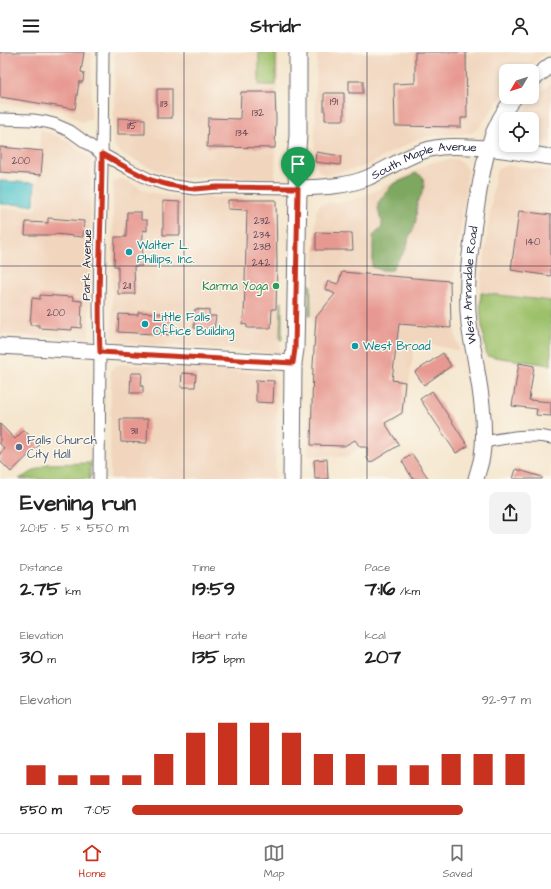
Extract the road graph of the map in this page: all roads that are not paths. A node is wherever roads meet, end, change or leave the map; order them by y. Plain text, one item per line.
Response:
1 (103, 52) edge
2 (298, 52) edge
3 (551, 65) edge
4 (539, 74) edge
5 (510, 104) edge
6 (0, 119) edge
7 (487, 149) junction
8 (102, 154) junction
9 (551, 157) edge
10 (298, 188) junction
11 (0, 346) edge
12 (100, 352) junction
13 (293, 363) junction
14 (551, 438) edge
15 (484, 442) junction
16 (99, 479) edge
17 (292, 479) edge
18 (476, 479) edge

1 - 8 street, Park Avenue
2 - 10 main road
3 - 4 street
5 - 7 street, West Annandale Road
6 - 8 street
7 - 9 street, South Maple Avenue
7 - 10 street, South Maple Avenue
7 - 15 street, West Annandale Road
8 - 10 street
8 - 12 street, Park Avenue
10 - 13 main road
11 - 12 street
12 - 13 street
12 - 16 street, Park Avenue
13 - 17 main road
14 - 15 street
15 - 18 street, West Annandale Road

